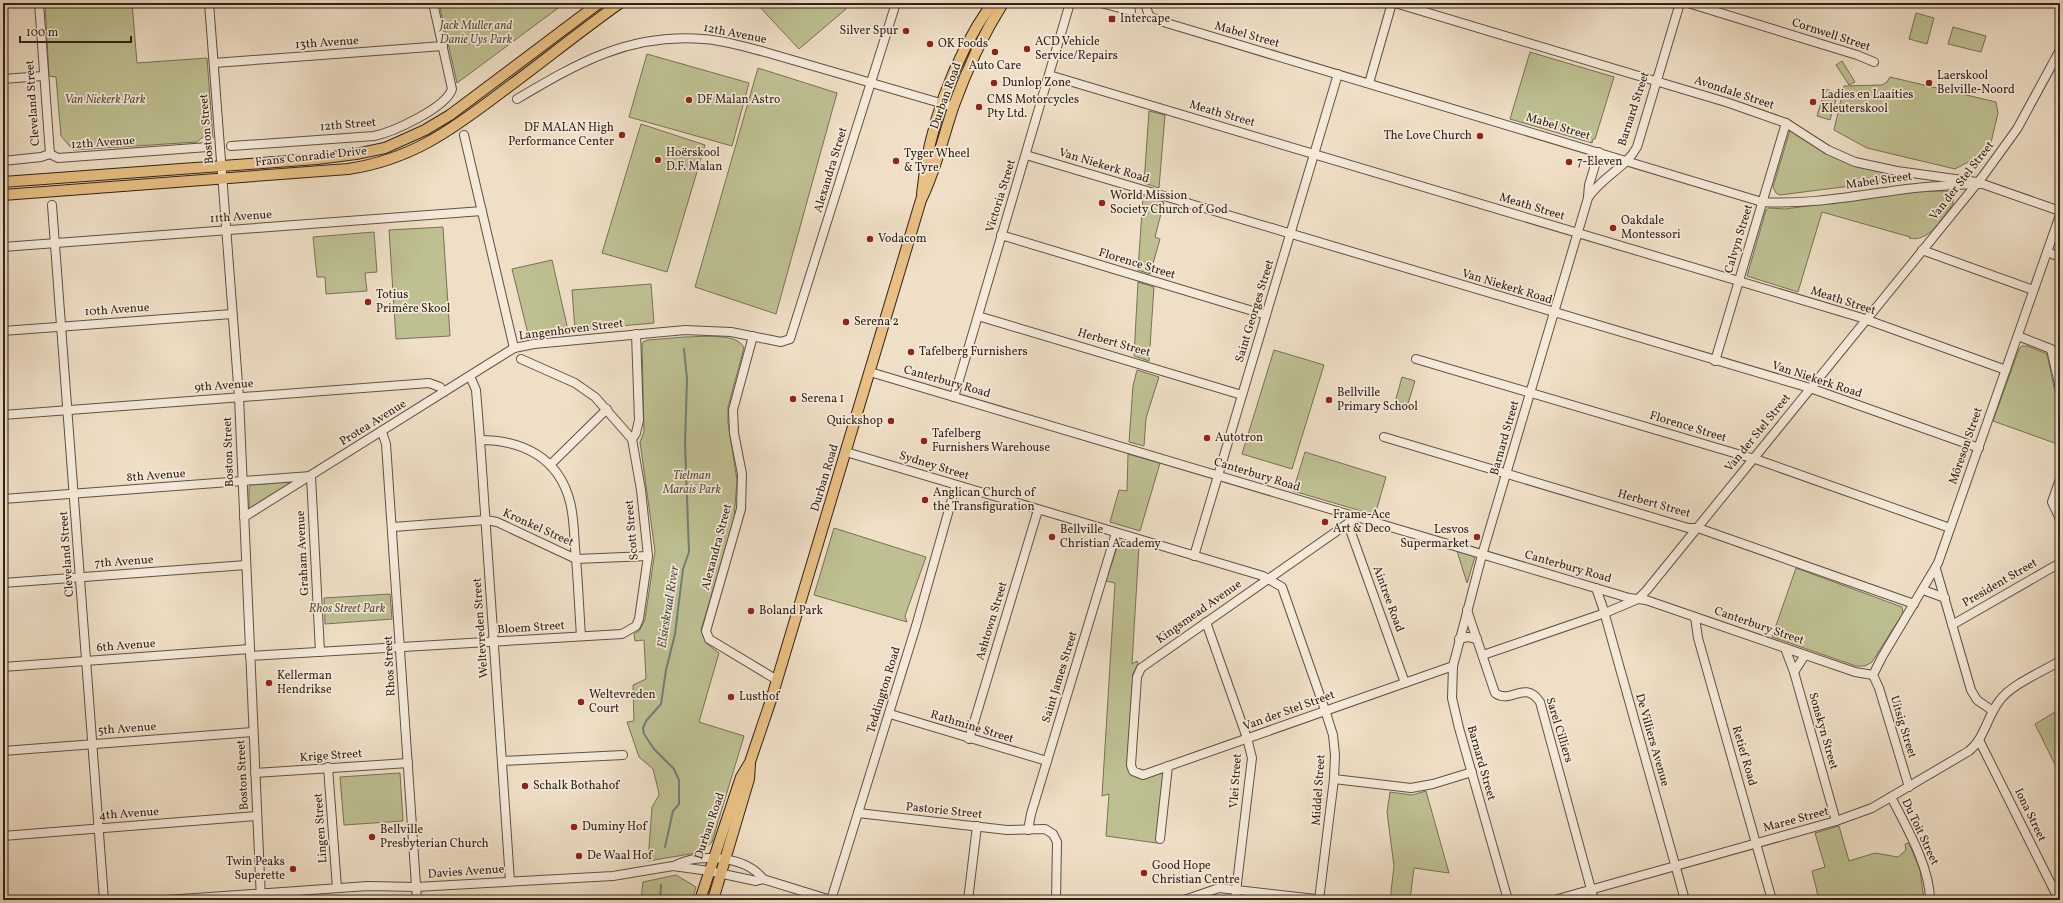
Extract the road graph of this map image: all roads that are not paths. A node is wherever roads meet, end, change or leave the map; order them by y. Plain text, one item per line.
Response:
1 (39, 3) edge
2 (209, 3) edge
3 (433, 3) edge
4 (600, 3) edge
5 (620, 3) edge
6 (896, 3) edge
7 (992, 3) edge
8 (1003, 3) edge
9 (1070, 3) edge
10 (1101, 3) edge
11 (1144, 3) edge
12 (1392, 3) edge
13 (1396, 3) edge
14 (1680, 3) edge
15 (1688, 3) edge
16 (1131, 11) dead end
17 (443, 46) junction
18 (2060, 50) edge
19 (1874, 62) dead end
20 (214, 63) junction
21 (1338, 74) junction
22 (1049, 75) junction
23 (43, 76) junction
24 (3, 79) edge
25 (871, 82) junction
26 (1656, 82) junction
27 (1369, 83) junction
28 (517, 99) dead end
29 (942, 103) junction
30 (954, 107) junction
31 (1786, 124) junction
32 (464, 135) dead end
33 (231, 146) dead end
34 (208, 147) dead end
35 (1599, 152) junction
36 (50, 154) junction
37 (1315, 154) junction
38 (1026, 155) junction
39 (1626, 160) junction
40 (3, 161) edge
41 (222, 166) junction
42 (223, 179) junction
43 (3, 182) edge
44 (1978, 183) junction
45 (3, 195) edge
46 (1588, 198) junction
47 (921, 200) junction
48 (1762, 202) junction
49 (52, 206) dead end
50 (482, 211) junction
51 (2060, 211) edge
52 (2060, 215) edge
53 (226, 230) junction
54 (1291, 234) junction
55 (1578, 234) junction
56 (1001, 235) junction
57 (56, 242) junction
58 (3, 247) edge
59 (1922, 250) junction
60 (2047, 252) junction
61 (2060, 256) edge
62 (1739, 281) junction
63 (2034, 290) junction
64 (1555, 313) junction
65 (232, 314) junction
66 (1266, 315) junction
67 (978, 316) junction
68 (1866, 320) junction
69 (62, 326) junction
70 (3, 331) edge
71 (636, 334) junction
72 (753, 336) junction
73 (2018, 336) junction
74 (786, 342) joint
75 (514, 348) junction
76 (521, 359) dead end
77 (1416, 359) dead end
78 (1715, 361) junction
79 (2006, 370) junction
80 (870, 372) junction
81 (470, 376) junction
82 (1810, 388) junction
83 (2060, 388) edge
84 (444, 392) junction
85 (1531, 393) junction
86 (1242, 395) junction
87 (239, 397) junction
88 (954, 397) junction
89 (607, 409) junction
90 (68, 410) junction
91 (3, 415) edge
92 (382, 432) junction
93 (1384, 437) dead end
94 (632, 439) junction
95 (480, 440) junction
96 (1979, 448) junction
97 (846, 452) junction
98 (1752, 459) junction
99 (550, 465) junction
100 (1507, 474) junction
101 (1219, 475) junction
102 (311, 476) junction
103 (2060, 479) edge
104 (243, 482) junction
105 (956, 485) junction
106 (74, 494) junction
107 (3, 499) edge
108 (1038, 510) junction
109 (244, 517) junction
110 (1357, 517) junction
111 (2060, 519) edge
112 (486, 520) junction
113 (1348, 524) junction
114 (393, 527) junction
115 (1698, 528) junction
116 (1950, 528) junction
117 (1116, 533) junction
118 (1482, 555) junction
119 (648, 556) junction
120 (1194, 556) junction
121 (576, 559) junction
122 (2060, 563) edge
123 (246, 565) junction
124 (1936, 569) junction
125 (80, 578) junction
126 (1268, 579) junction
127 (3, 583) edge
128 (1596, 588) junction
129 (1923, 590) junction
130 (1945, 598) junction
131 (1638, 599) junction
132 (1914, 604) junction
133 (1467, 609) junction
134 (1604, 613) junction
135 (1695, 617) junction
136 (1206, 622) junction
137 (1952, 625) junction
138 (622, 634) joint
139 (581, 636) junction
140 (1460, 639) junction
141 (1477, 639) junction
142 (494, 643) junction
143 (401, 648) junction
144 (1785, 648) junction
145 (320, 652) junction
146 (250, 653) junction
147 (1801, 653) junction
148 (1483, 655) junction
149 (87, 661) junction
150 (2060, 661) edge
151 (1453, 666) junction
152 (3, 668) edge
153 (1794, 672) junction
154 (1873, 675) junction
155 (777, 680) junction
156 (1405, 683) junction
157 (1325, 710) junction
158 (1993, 711) junction
159 (890, 714) junction
160 (254, 732) junction
161 (1247, 738) junction
162 (969, 739) junction
163 (1979, 740) junction
164 (93, 744) junction
165 (3, 751) edge
166 (623, 755) dead end
167 (502, 761) junction
168 (1047, 761) junction
169 (750, 762) junction
170 (408, 763) junction
171 (1168, 766) junction
172 (328, 767) junction
173 (1133, 771) joint
174 (1472, 772) junction
175 (255, 773) junction
176 (1334, 779) junction
177 (1909, 786) junction
178 (1891, 798) junction
179 (858, 813) junction
180 (257, 816) junction
181 (1836, 821) junction
182 (977, 826) junction
183 (98, 829) junction
184 (1028, 830) junction
185 (3, 836) edge
186 (1160, 839) dead end
187 (1756, 843) junction
188 (713, 857) junction
189 (726, 860) junction
190 (673, 866) junction
191 (1675, 866) junction
192 (709, 871) junction
193 (722, 873) junction
194 (763, 879) junction
195 (510, 881) junction
196 (416, 887) junction
197 (337, 888) junction
198 (1236, 889) junction
199 (1592, 889) junction
200 (260, 897) edge
201 (104, 900) edge
202 (166, 900) edge
203 (417, 900) edge
204 (700, 900) edge
205 (714, 900) edge
206 (831, 900) edge
207 (968, 900) edge
208 (1056, 900) edge
209 (1184, 900) edge
210 (1235, 900) edge
211 (1321, 900) edge
212 (1508, 900) edge
213 (1554, 900) edge
214 (1594, 900) edge
215 (1685, 900) edge
216 (1772, 900) edge
217 (1930, 900) edge
218 (2059, 900) edge

1 - 23 street, Cleveland Street
2 - 20 street, Boston Street
3 - 17 street
4 - 41 main road, Frans Conradie Drive
5 - 42 main road, Frans Conradie Drive
6 - 25 street, Alexandra Street
7 - 29 main road, Durban Road
8 - 30 main road, Durban Road
9 - 22 street, Victoria Street
10 - 16 street
11 - 21 street, Mabel Street
12 - 27 street
13 - 26 street, Avondale Street
14 - 26 street, Barnard Street
15 - 19 street, Cornwell Street
17 - 20 street, 13th Avenue
17 - 33 street, 12th Street
18 - 44 street, Van der Stel Street
20 - 41 street, Boston Street
21 - 27 street, Mabel Street
21 - 37 street, Saint Georges Street
22 - 37 street, Meath Street
22 - 38 street, Victoria Street
23 - 24 street
23 - 36 street, Cleveland Street
25 - 28 street, 12th Avenue
25 - 29 street, 12th Avenue
25 - 74 street, Alexandra Street
26 - 31 street, Avondale Street
26 - 39 street, Barnard Street
27 - 35 street, Mabel Street
29 - 30 street, 12th Avenue
29 - 47 main road, Durban Road
30 - 47 main road, Durban Road
31 - 44 street, Avondale Street
31 - 48 street, Calvyn Street
32 - 50 street, Langenhoven Street
34 - 36 street, 12th Avenue
35 - 39 street, Mabel Street
35 - 46 street
36 - 40 street, 12th Avenue
37 - 54 street, Saint Georges Street
37 - 55 street, Meath Street
38 - 54 street, Van Niekerk Road
38 - 56 street, Victoria Street
39 - 46 street, Barnard Street
39 - 48 street, Mabel Street
41 - 42 street, Boston Street
41 - 43 main road, Frans Conradie Drive
42 - 45 main road, Frans Conradie Drive
42 - 53 street, Boston Street
44 - 48 street, Mabel Street
44 - 51 street, Avondale Street
44 - 59 street, Van der Stel Street
46 - 55 street, Barnard Street
47 - 80 main road, Durban Road
48 - 62 street, Calvyn Street
49 - 57 street, Cleveland Street
50 - 53 street, 11th Avenue
50 - 75 street, Langenhoven Street
52 - 60 street, Môreson Street
53 - 57 street, 11th Avenue
53 - 65 street, Boston Street
54 - 64 street, Van Niekerk Road
54 - 66 street, Saint Georges Street
55 - 62 street, Meath Street
55 - 64 street, Barnard Street
56 - 66 street, Florence Street
56 - 67 street, Victoria Street
57 - 58 street, 11th Avenue
57 - 69 street, Cleveland Street
59 - 63 street
59 - 68 street, Van der Stel Street
60 - 61 street
60 - 63 street, Môreson Street
62 - 68 street, Meath Street
62 - 78 street, Calvyn Street
63 - 73 street, Môreson Street
64 - 78 street, Van Niekerk Road
64 - 85 street, Barnard Street
65 - 69 street, 10th Avenue
65 - 87 street, Boston Street
66 - 86 street, Saint Georges Street
67 - 86 street, Herbert Street
67 - 88 street, Victoria Street
68 - 79 street, Meath Street
68 - 82 street, Van der Stel Street
69 - 70 street, 10th Avenue
69 - 90 street, Cleveland Street
71 - 72 street, Langenhoven Street
71 - 75 street, Langenhoven Street
71 - 94 street
72 - 74 street, Langenhoven Street
72 - 155 street, Alexandra Street
73 - 79 street, Môreson Street
73 - 83 street
75 - 81 street, Protea Avenue
76 - 89 street, Scott Street
77 - 85 street, Florence Street
78 - 82 street, Van Niekerk Road
79 - 96 street, Môreson Street
80 - 88 street, Canterbury Road
80 - 97 main road, Durban Road
81 - 84 street, Protea Avenue
81 - 95 street, Weltevreden Street
82 - 96 street, Van Niekerk Road
82 - 98 street, Van der Stel Street
84 - 87 street, 9th Avenue
84 - 92 street, Protea Avenue
85 - 98 street, Florence Street
85 - 100 street, Barnard Street
86 - 101 street, Saint Georges Street
87 - 90 street, 9th Avenue
87 - 104 street, Boston Street
88 - 101 street, Canterbury Road
89 - 94 street, Scott Street
89 - 99 street
90 - 91 street, 9th Avenue
90 - 106 street, Cleveland Street
92 - 102 street, Protea Avenue
92 - 114 street, Rhos Street
93 - 100 street, Herbert Street
94 - 119 street, Scott Street
95 - 99 street
95 - 112 street, Weltevreden Street
96 - 116 street, Môreson Street
97 - 105 street, Sydney Street
97 - 155 main road, Durban Road
98 - 115 street, Van der Stel Street
98 - 116 street, Florence Street
99 - 121 street
100 - 115 street, Herbert Street
100 - 118 street, Barnard Street
101 - 110 street, Canterbury Road
101 - 120 street, Saint Georges Street
102 - 104 street, 8th Avenue
102 - 109 street, Protea Avenue
102 - 145 street, Graham Avenue
103 - 111 street
104 - 106 street, 8th Avenue
104 - 109 street, Boston Street
105 - 108 street, Sydney Street
105 - 159 street, Teddington Road
106 - 107 street, 8th Avenue
106 - 125 street, Cleveland Street
108 - 117 street, Sydney Street
108 - 162 street, Ashtown Street
109 - 123 street, Boston Street
110 - 113 street, Kingsmead Avenue
110 - 118 street, Canterbury Road
112 - 114 street, Kronkel Street
112 - 121 street, Kronkel Street
112 - 142 street, Weltevreden Street
113 - 126 street, Kingsmead Avenue
113 - 156 street, Aintree Road
114 - 143 street, Rhos Street
115 - 131 street, Van der Stel Street
115 - 132 street, Herbert Street
116 - 124 street, Môreson Street
117 - 120 street, Sydney Street
117 - 168 street, Saint James Street
118 - 128 street, Canterbury Road
118 - 133 street, Barnard Street
119 - 121 street, Kronkel Street
119 - 138 street, Scott Street
120 - 126 street, Sydney Street
121 - 139 street
122 - 137 street, President Street
123 - 125 street, 7th Avenue
123 - 146 street, Boston Street
124 - 129 street, Môreson Street
124 - 130 street
125 - 127 street, 7th Avenue
125 - 149 street, Cleveland Street
126 - 136 street, Kingsmead Avenue
126 - 157 street, Middel Street
128 - 131 street, Canterbury Road
128 - 134 street, De Villiers Avenue
129 - 130 street
129 - 132 street, Môreson Street
130 - 137 street
131 - 134 street, Van der Stel Street
131 - 135 street, Canterbury Street
132 - 154 street, Môreson Street
133 - 140 street, Barnard Street
133 - 141 street, Sarel Cilliers
134 - 148 street, Van der Stel Street
134 - 191 street, De Villiers Avenue
135 - 144 street, Canterbury Street
135 - 187 street, Retief Road
136 - 161 street, Vlei Street
136 - 173 street, Kingsmead Avenue
137 - 158 street
138 - 139 street, Bloem Street
139 - 142 street, Bloem Street
140 - 141 street
140 - 151 street, Barnard Street
141 - 148 street, Sarel Cilliers
142 - 143 street, Bloem Street
142 - 167 street, Weltevreden Street
143 - 145 street, Bloem Street
143 - 170 street, Rhos Street
144 - 147 street, Canterbury Street
144 - 153 street, Sonskyn Street
145 - 146 street, Bloem Street
146 - 149 street, 6th Avenue
146 - 160 street, Boston Street
147 - 153 street
147 - 154 street, Canterbury Street
148 - 199 street, Sarel Cilliers
149 - 152 street, 6th Avenue
149 - 164 street, Cleveland Street
150 - 158 street, Maree Street
151 - 156 street, Van der Stel Street
151 - 174 street, Barnard Street
153 - 181 street, Sonskyn Street
154 - 177 street, Uitsig Street
155 - 169 main road, Durban Road
156 - 157 street, Van der Stel Street
157 - 161 street, Van der Stel Street
157 - 176 street, Middel Street
158 - 163 street, Maree Street
159 - 162 street, Rathmine Street
159 - 179 street, Teddington Road
160 - 164 street, 5th Avenue
160 - 175 street, Boston Street
161 - 171 street, Van der Stel Street
161 - 198 street, Vlei Street
162 - 168 street, Rathmine Street
163 - 177 street, Maree Street
163 - 218 street, Iona Street
164 - 165 street, 5th Avenue
164 - 183 street, Cleveland Street
166 - 167 street
167 - 195 street, Weltevreden Street
168 - 184 street, Saint James Street
169 - 188 main road, Durban Road
169 - 189 main road, Durban Road
170 - 172 street, Krige Street
170 - 196 street, Rhos Street
171 - 173 street, Van der Stel Street
171 - 186 street
172 - 175 street, Krige Street
172 - 197 street, Lingen Street
174 - 176 street
174 - 212 street, Barnard Street
175 - 180 street, Boston Street
176 - 211 street, Middel Street
177 - 178 street, Maree Street
178 - 181 street, Maree Street
178 - 217 street, Du Toit Street
179 - 182 street, Pastorie Street
179 - 206 street, Teddington Road
180 - 183 street, 4th Avenue
180 - 200 street, Boston Street
181 - 187 street, Maree Street
182 - 184 street, Pastorie Street
182 - 207 street
183 - 185 street, 4th Avenue
183 - 201 street, Cleveland Street
184 - 208 street, Pastorie Street
187 - 191 street, Maree Street
187 - 216 street, Retief Road
188 - 189 street
188 - 190 street, Davies Avenue
188 - 192 main road, Durban Road
189 - 193 main road, Durban Road
189 - 194 street
190 - 192 street, Davies Avenue
190 - 195 street, Davies Avenue
191 - 199 street, Maree Street
191 - 215 street, De Villiers Avenue
192 - 193 street, Davies Avenue
192 - 204 main road, Durban Road
193 - 194 street, Davies Avenue
193 - 205 main road, Durban Road
194 - 206 street
195 - 196 street, Davies Avenue
196 - 197 street, Davies Avenue
196 - 203 street, Rhos Street
197 - 200 street, Davies Avenue
198 - 209 street
198 - 210 street, Vlei Street
198 - 211 street
199 - 213 street, Maree Street
199 - 214 street, Sarel Cilliers
200 - 202 street, Davies Avenue

